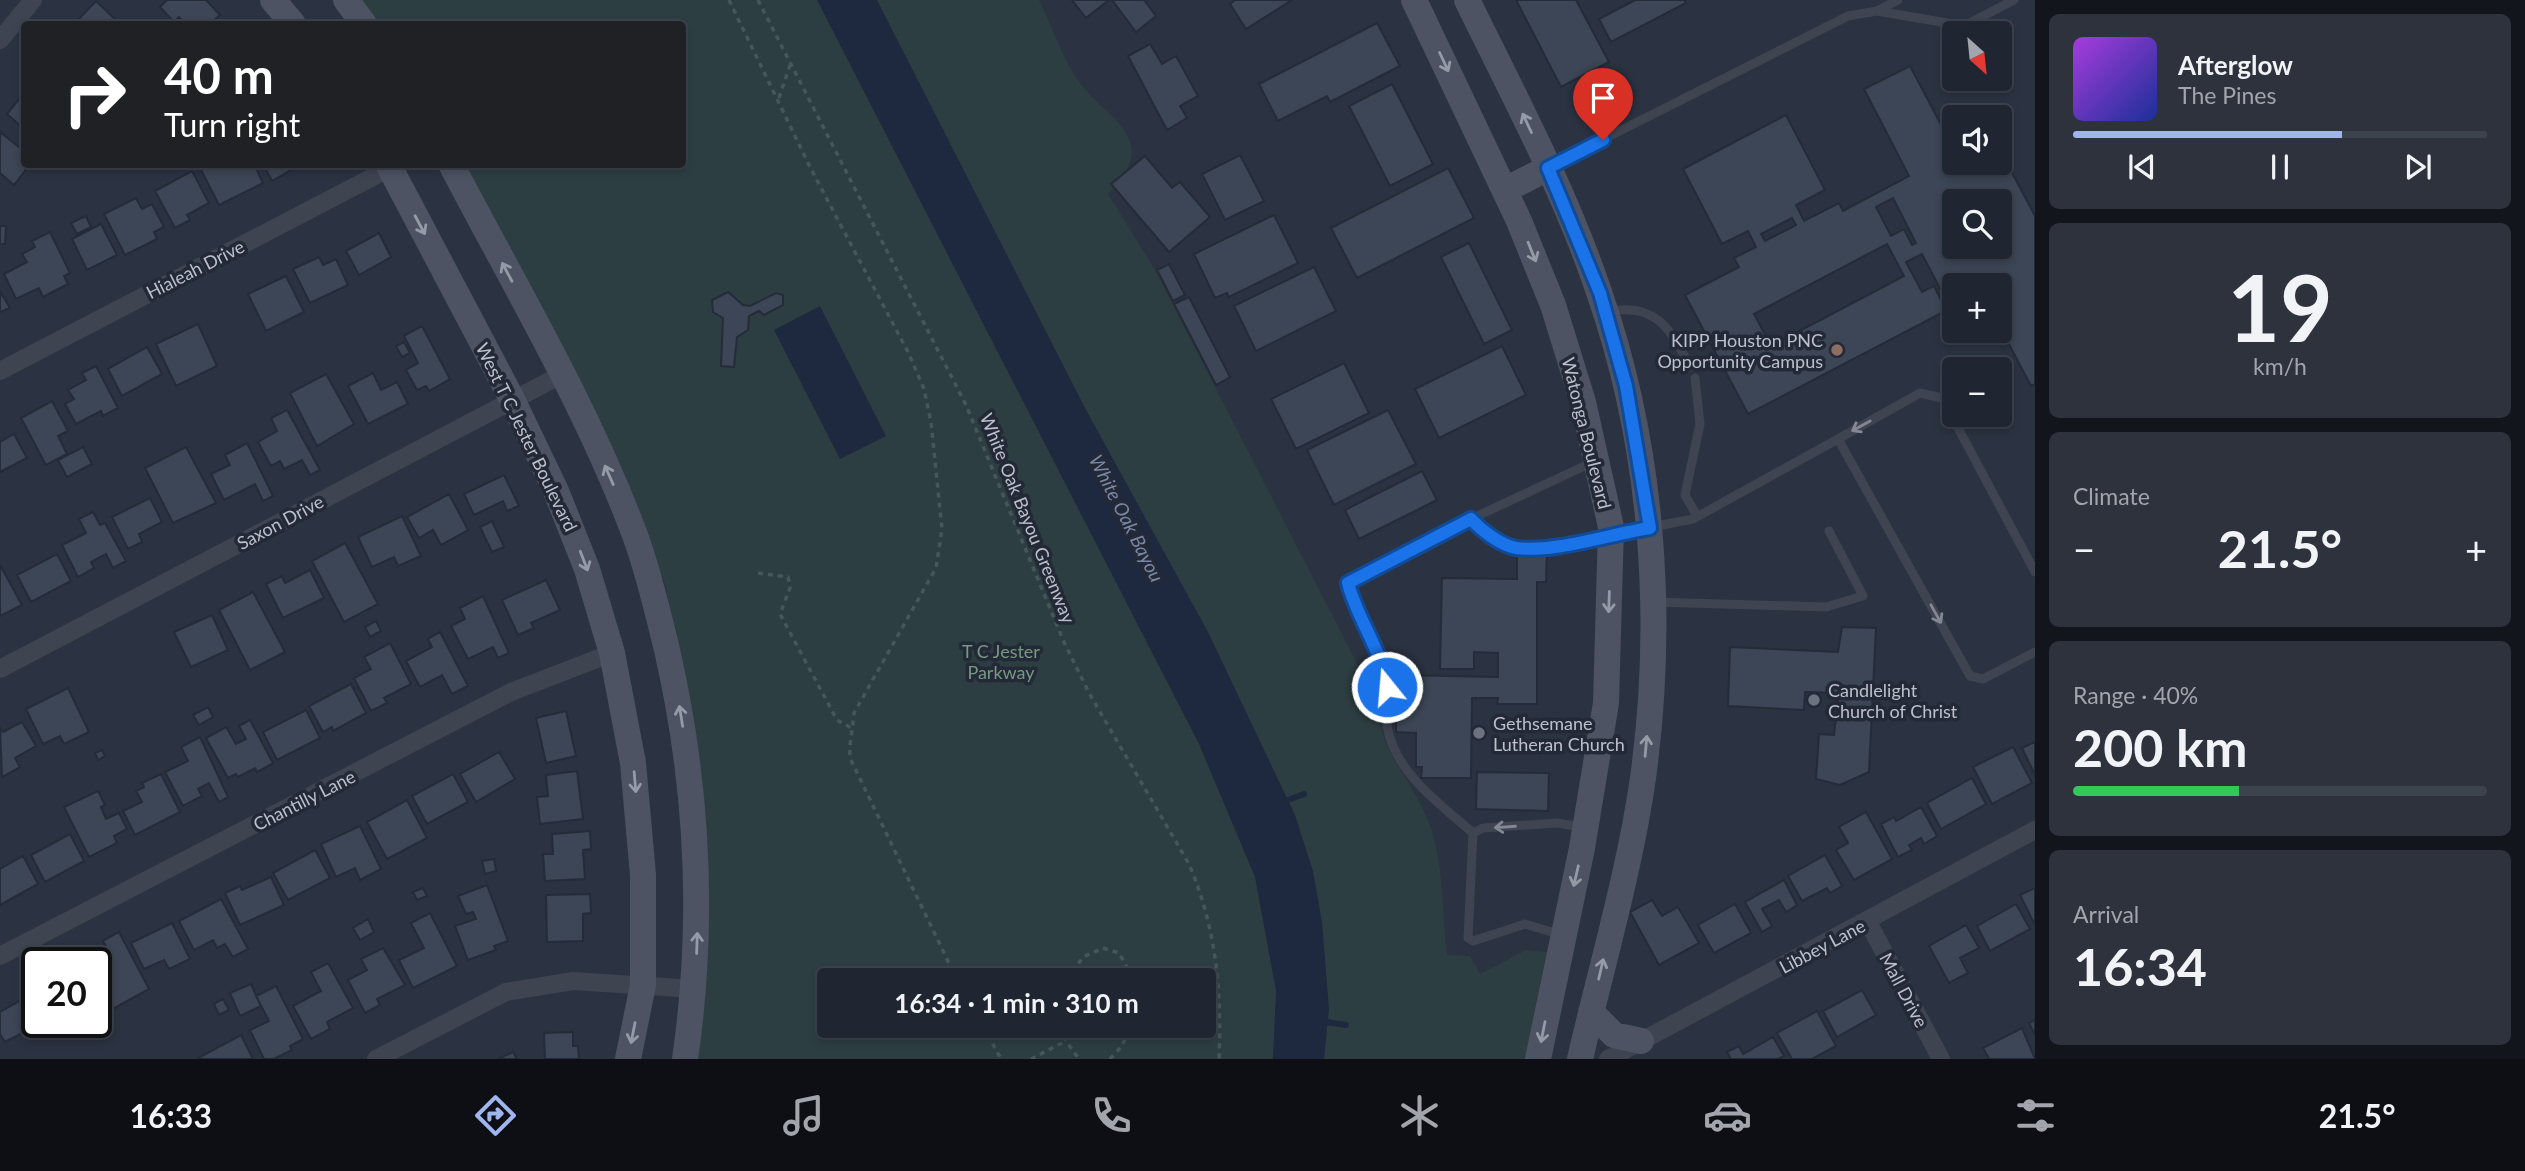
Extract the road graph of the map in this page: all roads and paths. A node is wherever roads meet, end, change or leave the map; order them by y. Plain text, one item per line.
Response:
1 (33, 0) edge
2 (273, 0) edge
3 (346, 0) edge
4 (729, 0) edge
5 (758, 0) edge
6 (1414, 0) edge
7 (1467, 0) edge
8 (1898, 0) edge
9 (2014, 0) edge
10 (1877, 11) junction
11 (290, 21) edge
12 (362, 21) edge
13 (0, 40) edge
14 (790, 64) junction
15 (779, 100) junction
16 (385, 168) edge
17 (390, 168) edge
18 (453, 168) edge
19 (1548, 168) junction
20 (1504, 190) junction
21 (1605, 313) junction
22 (1690, 367) dead end
23 (0, 370) edge
24 (561, 374) junction
25 (1695, 378) dead end
26 (512, 399) junction
27 (1838, 439) junction
28 (1595, 461) junction
29 (1697, 516) junction
30 (1471, 519) junction
31 (1650, 528) junction
32 (1829, 531) dead end
33 (1611, 534) junction
34 (2035, 572) edge
35 (758, 573) dead end
36 (1653, 602) junction
37 (2035, 652) edge
38 (612, 653) junction
39 (0, 669) edge
40 (853, 729) junction
41 (1586, 828) junction
42 (2035, 830) edge
43 (1474, 832) junction
44 (1868, 922) junction
45 (1562, 935) junction
46 (0, 956) edge
47 (951, 968) edge
48 (1075, 968) edge
49 (1127, 968) edge
50 (643, 985) junction
51 (695, 989) junction
52 (1591, 1012) junction
53 (990, 1038) edge
54 (1065, 1038) edge
55 (1126, 1038) edge
56 (1066, 1041) junction
57 (1641, 1041) junction
58 (376, 1059) edge
59 (628, 1059) edge
60 (685, 1059) edge
61 (1001, 1059) edge
62 (1031, 1059) edge
63 (1079, 1059) edge
64 (1110, 1059) edge
65 (1219, 1059) edge
66 (1538, 1059) edge
67 (1580, 1059) edge
68 (1608, 1059) edge
69 (1941, 1059) edge

1 - 13 street
2 - 11 main road
3 - 12 main road
4 - 15 path
5 - 14 path, White Oak Bayou Greenway
6 -> 20 main road, Watonga Boulevard
19 -> 7 main road
8 - 10 lane
9 - 10 lane
10 - 19 lane
14 - 15 path
14 - 65 path, White Oak Bayou Greenway
15 - 40 path
16 - 23 street, Hialeah Drive
17 -> 26 main road, West T C Jester Boulevard
24 -> 18 main road
19 - 20 main road
19 - 21 main road
20 -> 28 main road, Watonga Boulevard
21 - 22 lane
21 - 31 main road
24 - 26 street, Saxon Drive
51 -> 24 main road
25 - 29 lane
26 -> 38 main road, West T C Jester Boulevard
26 - 39 street, Saxon Drive
27 - 29 lane
34 -> 27 lane
27 -> 37 lane
28 - 30 lane
28 - 33 main road, Watonga Boulevard
29 - 31 lane
30 - 33 lane
30 - 43 lane
31 - 33 lane
31 - 36 main road
32 - 36 lane
33 -> 41 main road, Watonga Boulevard
35 - 40 path
52 -> 36 main road
38 - 46 street, Chantilly Lane
38 -> 50 main road, West T C Jester Boulevard
40 - 47 path
41 -> 43 lane
41 -> 45 main road, Watonga Boulevard
42 - 44 street, Libbey Lane
43 - 45 lane
44 - 57 street, Libbey Lane
44 - 69 street, Mall Drive
45 -> 66 main road, Watonga Boulevard
48 - 49 path
50 - 51 street
50 - 58 street
50 -> 59 main road, West T C Jester Boulevard
51 - 60 main road
52 - 57 main road
52 - 67 main road
53 - 61 path
54 - 56 path
55 - 64 path
56 - 62 path
56 - 63 path
57 - 68 street, Libbey Lane

